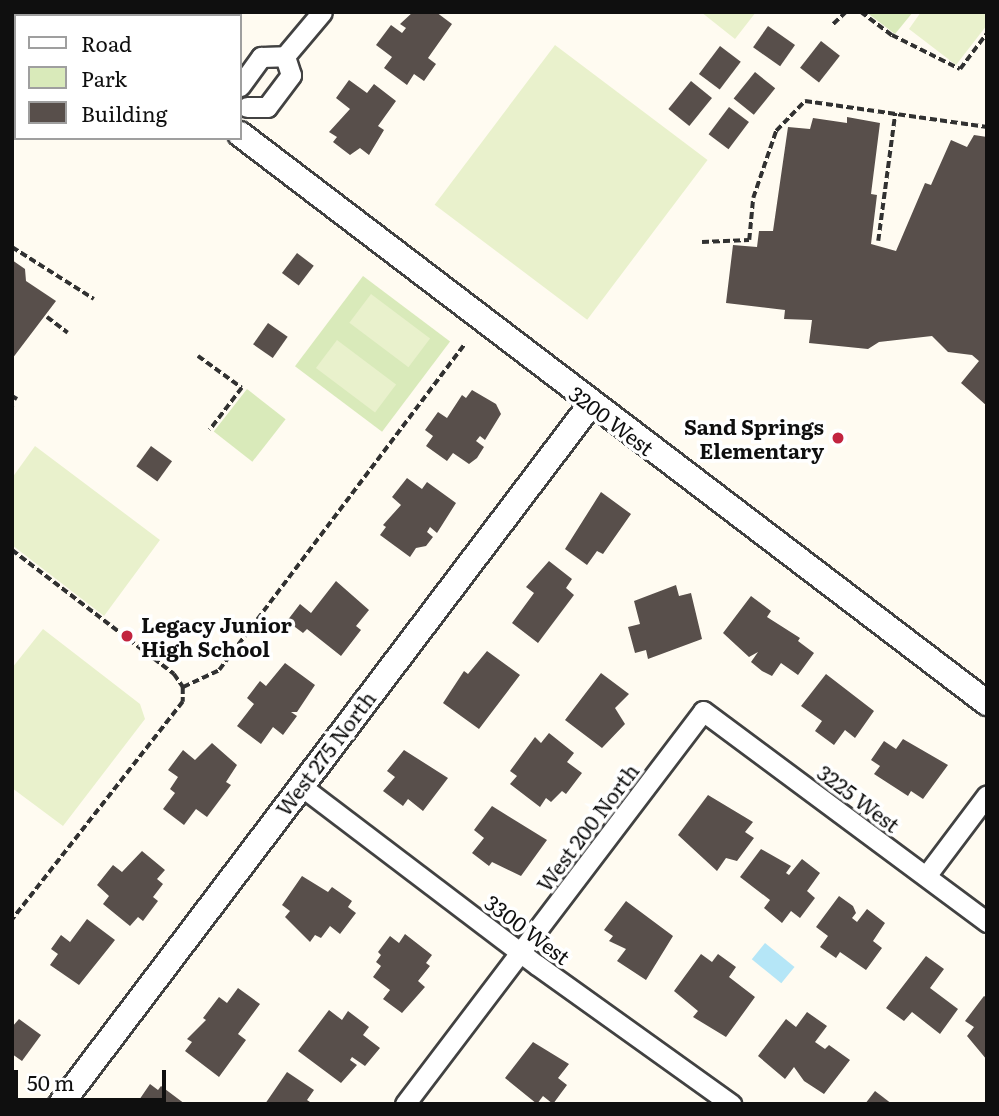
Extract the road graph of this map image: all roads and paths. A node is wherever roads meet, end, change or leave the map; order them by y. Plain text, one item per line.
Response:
1 (322, 12) edge
2 (846, 12) edge
3 (862, 12) edge
4 (833, 24) dead end
5 (987, 33) edge
6 (285, 56) junction
7 (242, 83) edge
8 (242, 105) edge
9 (895, 113) junction
10 (987, 127) edge
11 (242, 136) edge
12 (878, 241) dead end
13 (702, 242) dead end
14 (12, 247) edge
15 (94, 299) dead end
16 (47, 317) dead end
17 (68, 333) dead end
18 (465, 343) dead end
19 (198, 356) dead end
20 (12, 396) edge
21 (18, 399) dead end
22 (591, 404) junction
23 (210, 430) dead end
24 (12, 550) edge
25 (183, 687) junction
26 (987, 703) edge
27 (703, 711) joint
28 (301, 786) junction
29 (987, 795) edge
30 (926, 876) junction
31 (12, 920) edge
32 (987, 922) edge
33 (519, 952) junction
34 (61, 1104) edge
35 (405, 1104) edge
36 (731, 1104) edge

1 - 6 street
2 - 4 path
3 - 5 path
6 - 7 street
6 - 8 street
9 - 10 path
9 - 12 path
9 - 13 path
11 - 22 street, 3200 West
14 - 15 path
16 - 17 path
18 - 25 path
19 - 23 path
20 - 21 path
22 - 26 street, 3200 West
22 - 28 street, West 275 North
24 - 25 path
25 - 31 path
27 - 30 street, 3225 West
27 - 33 street, West 200 North
28 - 33 street, 3300 West
28 - 34 street, West 275 North
29 - 30 street
30 - 32 street, 3225 West
33 - 35 street, West 200 North
33 - 36 street, 3300 West

